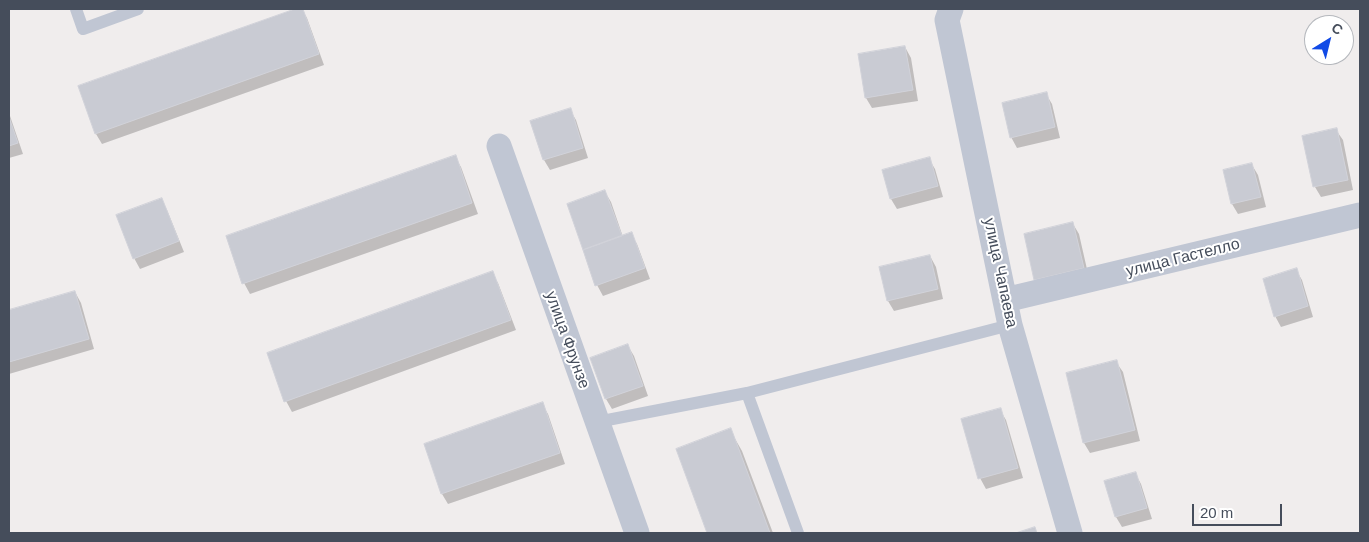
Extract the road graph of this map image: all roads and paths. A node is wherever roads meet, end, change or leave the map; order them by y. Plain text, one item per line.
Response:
1 (76, 9) edge
2 (138, 9) edge
3 (951, 9) edge
4 (499, 146) dead end
5 (1360, 215) edge
6 (1005, 300) junction
7 (1010, 325) junction
8 (747, 393) junction
9 (596, 422) junction
10 (637, 533) edge
11 (798, 533) edge
12 (1070, 533) edge

1 - 2 lane
3 - 6 street, улица Чапаева
4 - 9 street, улица Фрунзе
5 - 6 street, улица Гастелло
6 - 7 street, улица Чапаева
7 - 8 lane
7 - 12 street, улица Чапаева
8 - 9 lane
8 - 11 lane
9 - 10 street, улица Фрунзе

